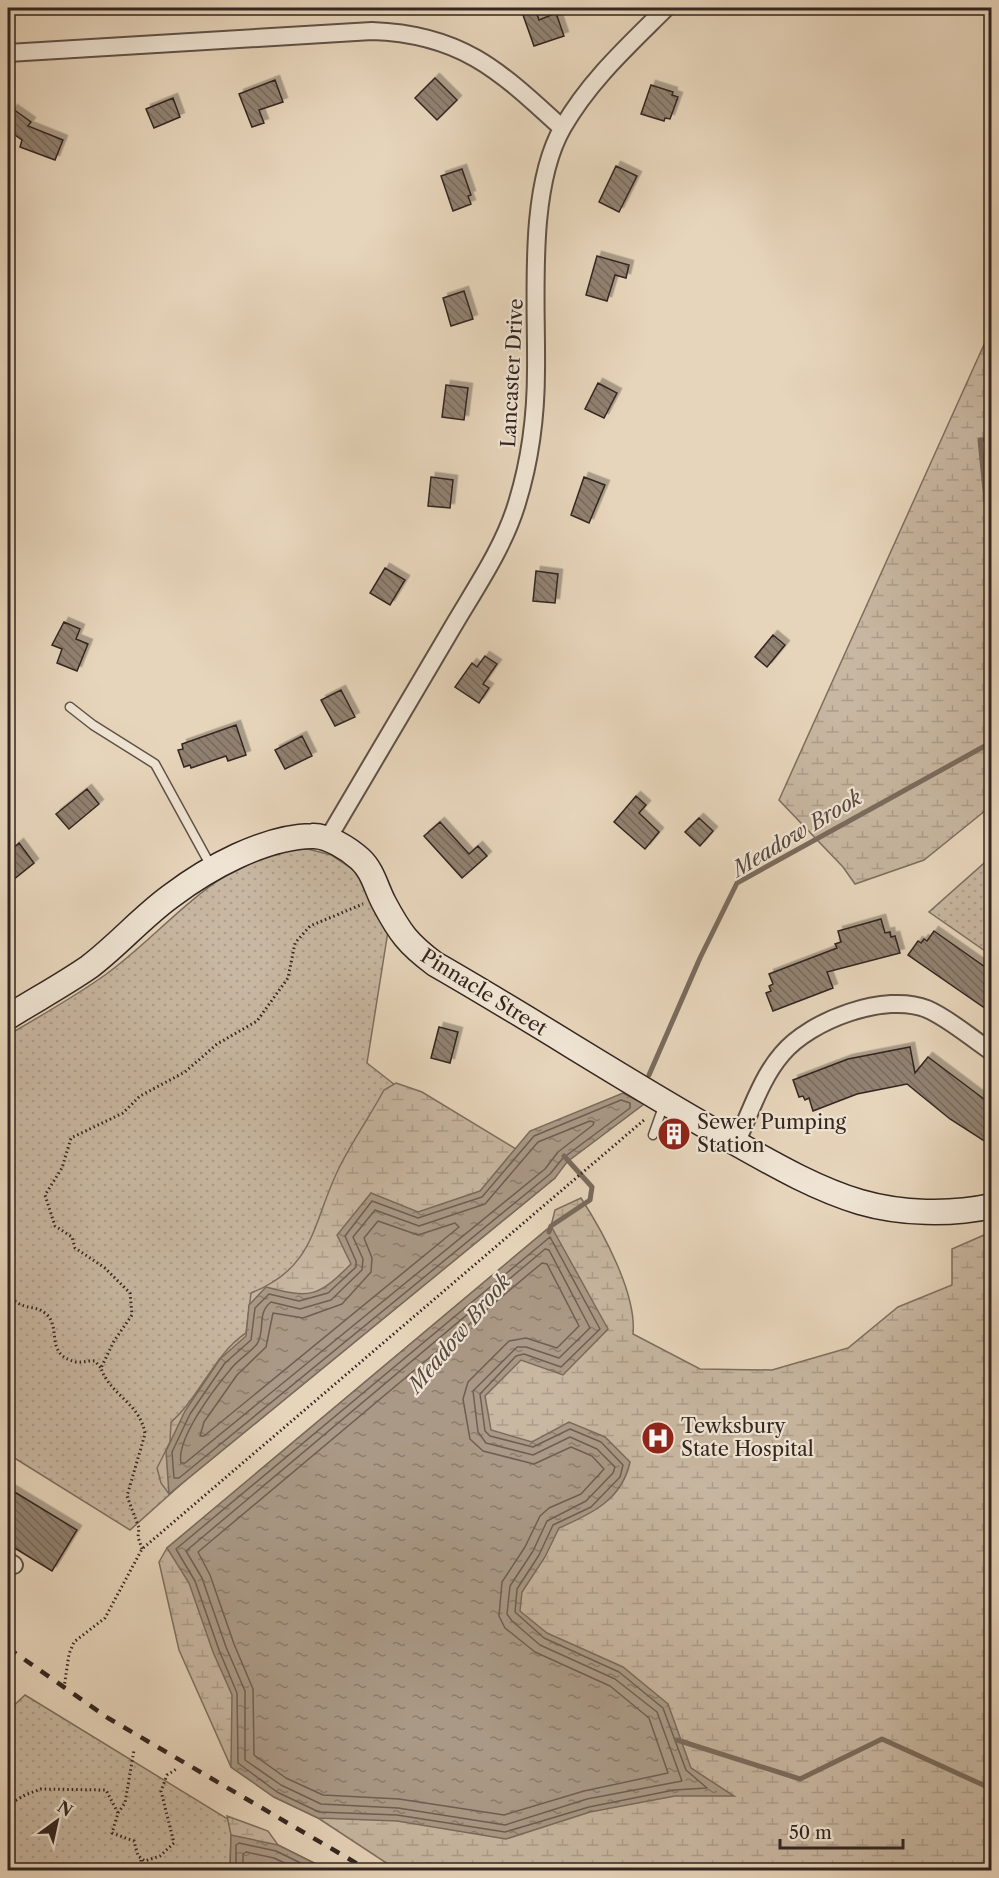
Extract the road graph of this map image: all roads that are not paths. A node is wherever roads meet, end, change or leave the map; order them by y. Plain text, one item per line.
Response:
1 (666, 8) edge
2 (8, 53) edge
3 (562, 128) junction
4 (70, 706) dead end
5 (327, 840) junction
6 (212, 869) junction
7 (8, 1017) edge
8 (992, 1052) edge
9 (664, 1103) junction
10 (653, 1135) dead end
11 (736, 1143) junction
12 (992, 1206) edge

1 - 3 street, Lancaster Drive
2 - 3 street
3 - 5 street, Lancaster Drive
4 - 6 lane
5 - 6 street, Pinnacle Street
5 - 9 street, Pinnacle Street
6 - 7 street, Pinnacle Street
8 - 11 street
9 - 10 lane
9 - 11 street, Pinnacle Street
11 - 12 street, Pinnacle Street

